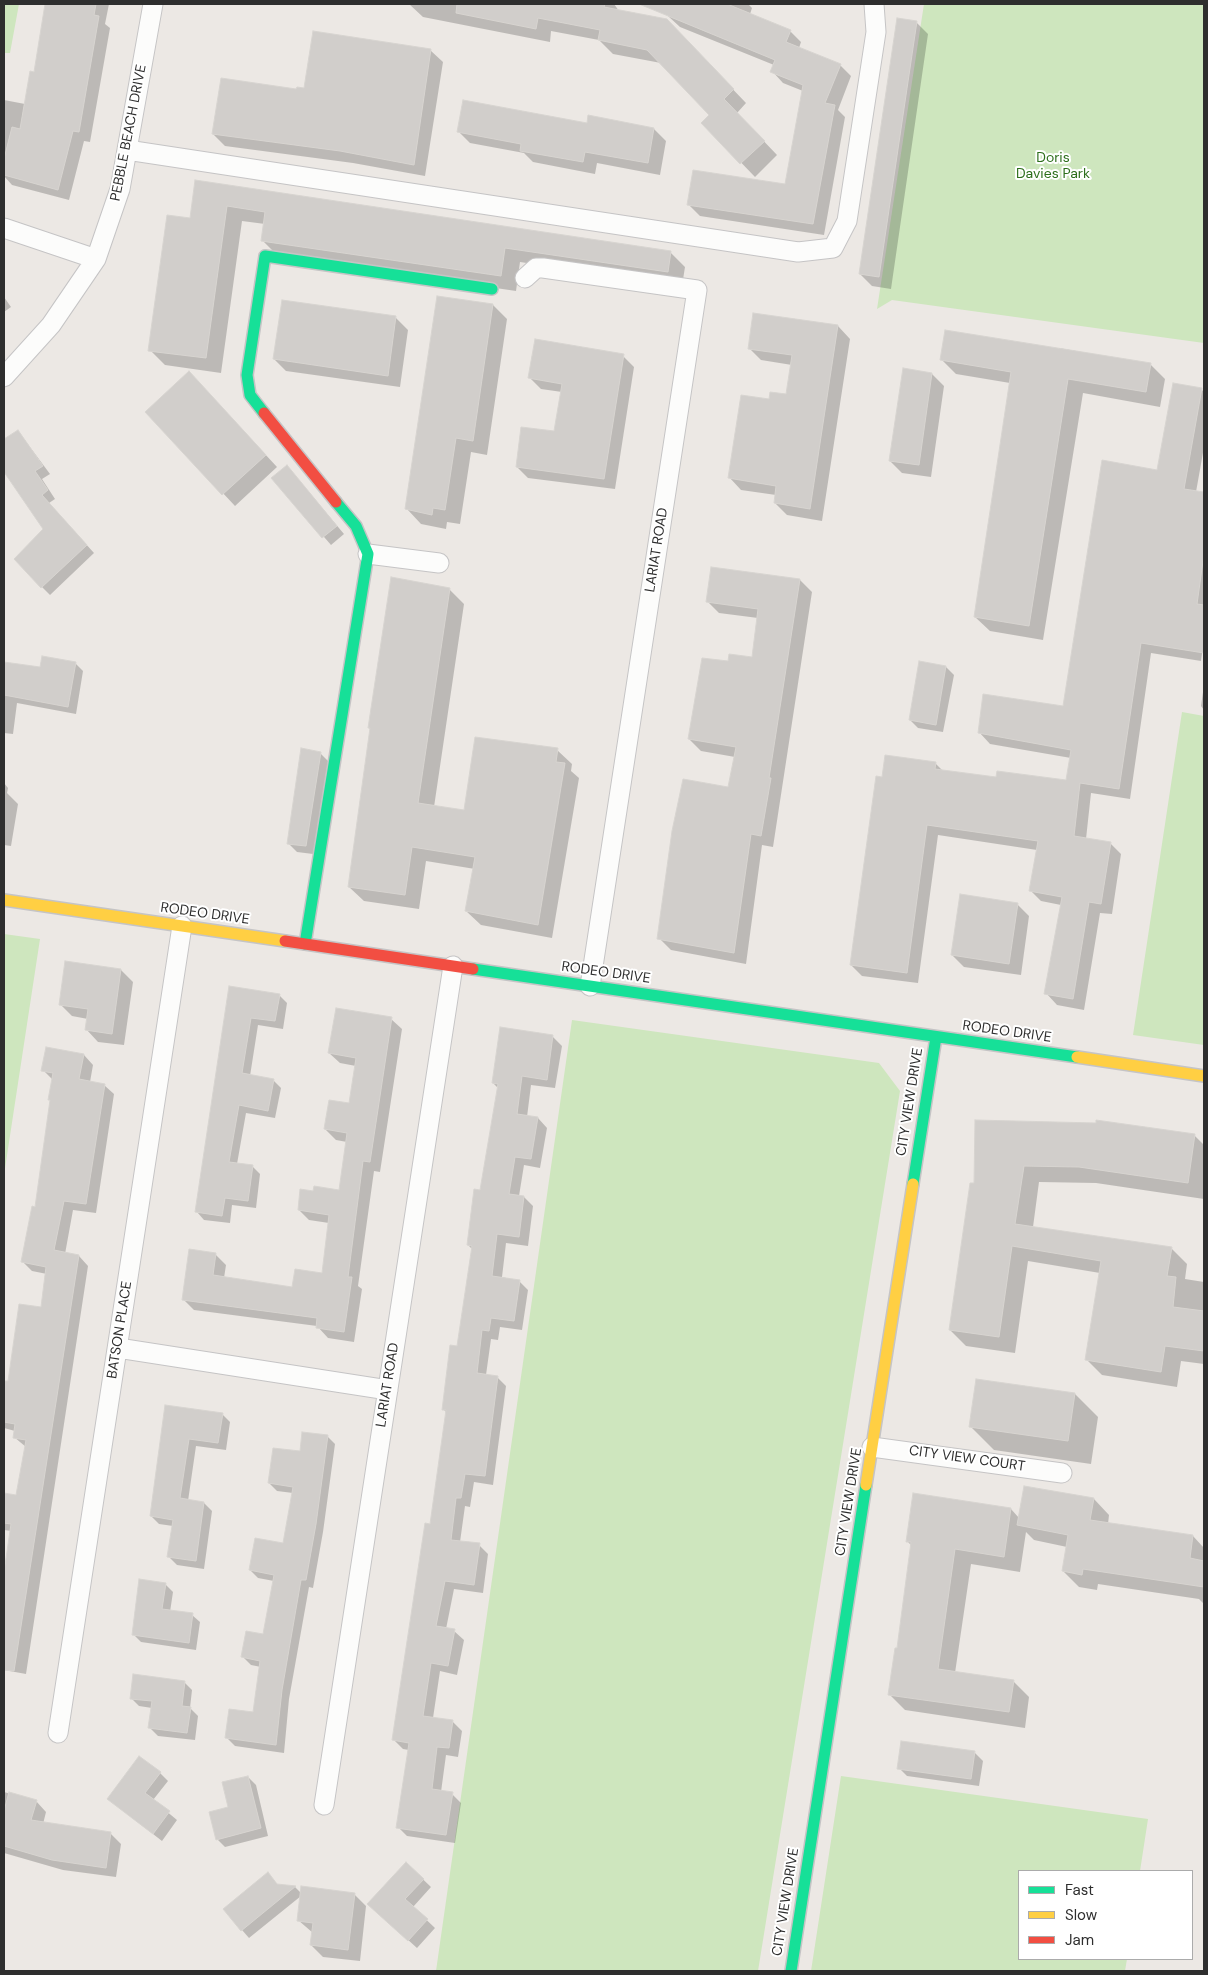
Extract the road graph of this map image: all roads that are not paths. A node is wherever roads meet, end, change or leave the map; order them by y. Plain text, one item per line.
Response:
1 (154, 4) edge
2 (874, 4) edge
3 (127, 150) junction
4 (4, 228) edge
5 (96, 258) junction
6 (525, 278) dead end
7 (492, 289) dead end
8 (4, 377) edge
9 (368, 554) junction
10 (439, 563) dead end
11 (4, 900) edge
12 (182, 926) junction
13 (305, 944) junction
14 (453, 966) junction
15 (590, 986) junction
16 (936, 1037) junction
17 (1204, 1076) edge
18 (118, 1348) junction
19 (388, 1390) junction
20 (872, 1447) junction
21 (1062, 1472) dead end
22 (58, 1733) dead end
23 (324, 1805) dead end
24 (791, 1971) edge

1 - 3 street, PEBBLE BEACH DRIVE
2 - 3 street
3 - 5 street, PEBBLE BEACH DRIVE
4 - 5 street
5 - 8 street, PEBBLE BEACH DRIVE
6 - 15 street, LARIAT ROAD
7 - 9 street
9 - 10 street
9 - 13 street
11 - 12 street, RODEO DRIVE
12 - 13 street, RODEO DRIVE
12 - 18 street, BATSON PLACE
13 - 14 street, RODEO DRIVE
14 - 15 street, RODEO DRIVE
14 - 19 street, LARIAT ROAD
15 - 16 street, RODEO DRIVE
16 - 17 street, RODEO DRIVE
16 - 20 street, CITY VIEW DRIVE
18 - 19 street
18 - 22 street, BATSON PLACE
19 - 23 street, LARIAT ROAD
20 - 21 street, CITY VIEW COURT
20 - 24 street, CITY VIEW DRIVE

